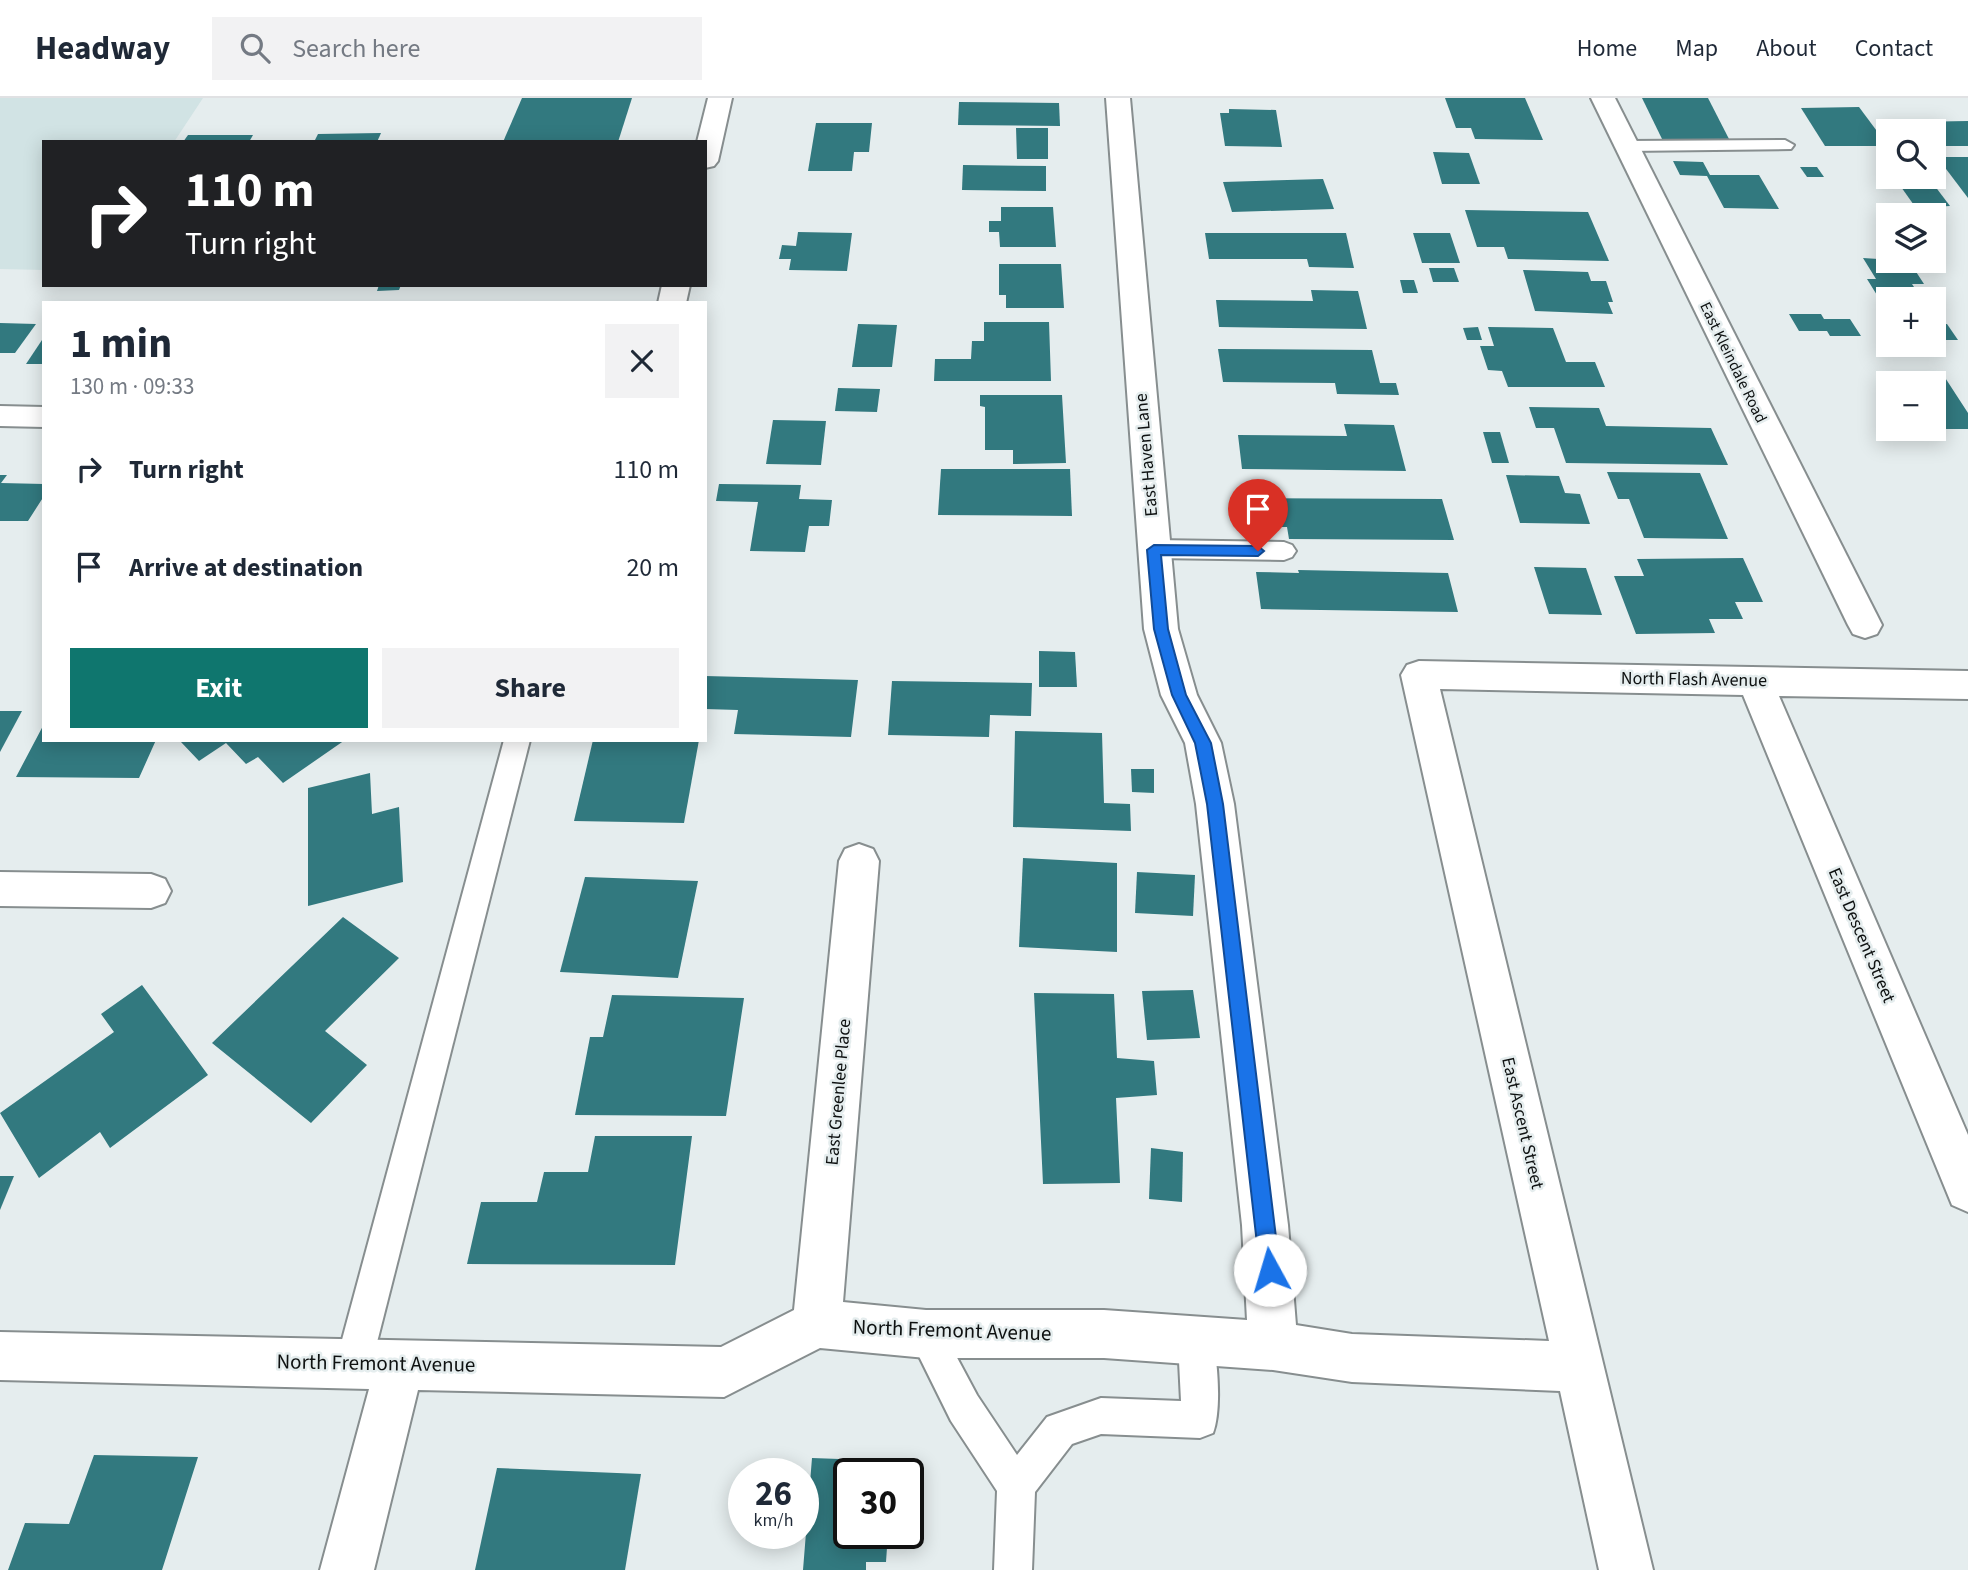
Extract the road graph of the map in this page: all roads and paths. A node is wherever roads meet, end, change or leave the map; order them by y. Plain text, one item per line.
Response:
1 (720, 98) edge
2 (1118, 98) edge
3 (1603, 98) edge
4 (1786, 145) dead end
5 (1627, 146) junction
6 (707, 153) edge
7 (0, 416) edge
8 (42, 417) edge
9 (1154, 550) junction
10 (1284, 551) dead end
11 (1865, 625) dead end
12 (1419, 675) joint
13 (1755, 680) junction
14 (1968, 685) edge
15 (517, 742) edge
16 (859, 861) dead end
17 (0, 890) edge
18 (151, 891) dead end
19 (1968, 1189) edge
20 (817, 1324) junction
21 (926, 1334) junction
22 (1196, 1341) junction
23 (1273, 1346) junction
24 (0, 1356) edge
25 (377, 1362) junction
26 (1579, 1367) junction
27 (1016, 1486) junction
28 (347, 1570) edge
29 (1013, 1570) edge
30 (1626, 1570) edge

1 - 6 street
2 - 9 street, East Haven Lane
3 - 5 street, East Kleindale Road
4 - 5 lane
5 - 11 street, East Kleindale Road
7 - 8 street
9 - 10 lane
9 - 23 street, East Haven Lane
12 - 13 street, North Flash Avenue
12 - 26 street, East Ascent Street
13 - 14 street, North Flash Avenue
13 - 19 street, East Descent Street
15 - 25 lane
16 - 20 street, East Greenlee Place
17 - 18 street
20 - 21 street, North Fremont Avenue
20 - 25 street, North Fremont Avenue
21 - 22 street, North Fremont Avenue
21 - 27 lane
22 - 23 street, North Fremont Avenue
22 - 27 lane
23 - 26 street, North Fremont Avenue
24 - 25 street, North Fremont Avenue
25 - 28 street
26 - 30 street, East Ascent Street
27 - 29 lane

